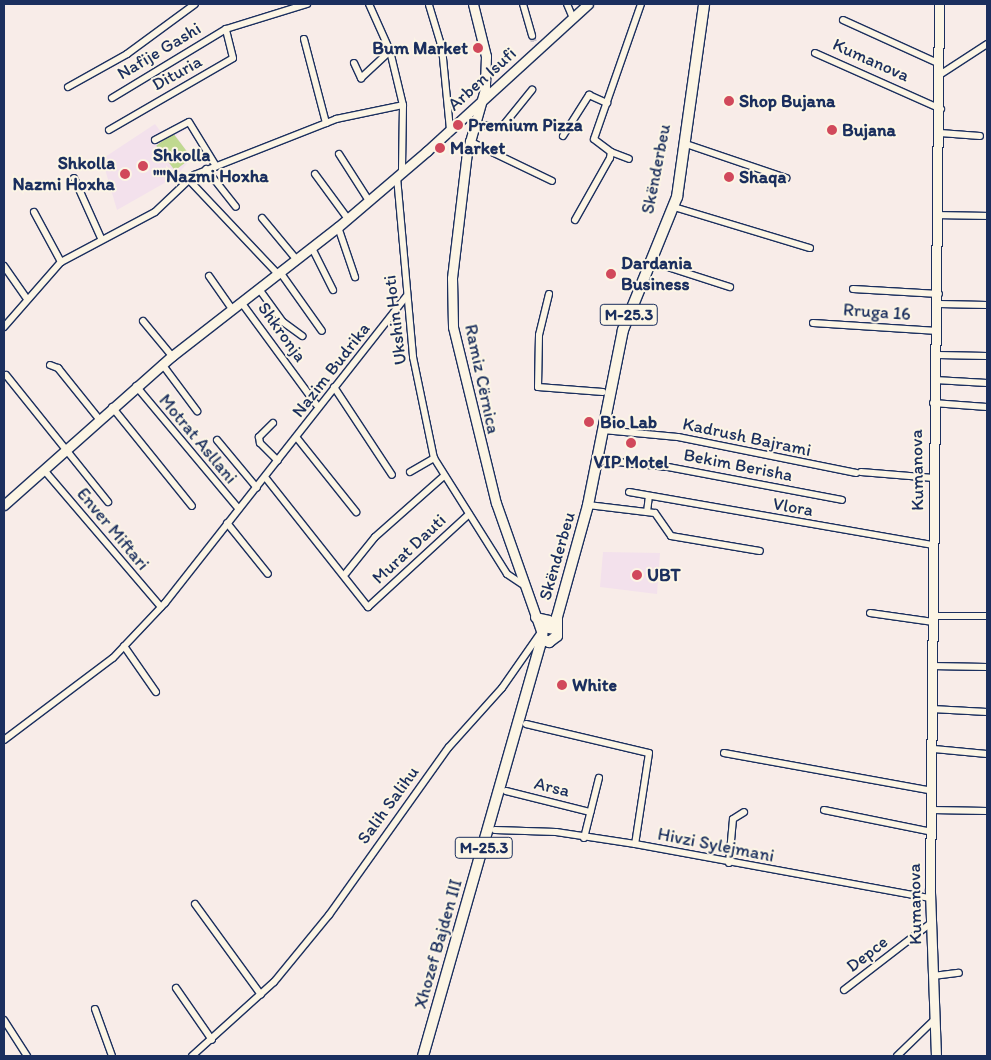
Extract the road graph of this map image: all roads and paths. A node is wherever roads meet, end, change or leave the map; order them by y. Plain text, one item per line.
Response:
1 (195, 4) edge
2 (307, 4) edge
3 (368, 4) edge
4 (473, 4) edge
5 (523, 4) edge
6 (567, 4) edge
7 (588, 4) edge
8 (641, 4) edge
9 (698, 4) edge
10 (704, 4) edge
11 (939, 4) edge
12 (428, 5) edge
13 (573, 18) junction
14 (843, 20) dead end
15 (226, 29) junction
16 (532, 36) tunnel mouth
17 (304, 39) dead end
18 (987, 44) edge
19 (390, 51) junction
20 (815, 53) dead end
21 (354, 63) dead end
22 (938, 64) junction
23 (941, 74) junction
24 (68, 86) dead end
25 (532, 90) dead end
26 (112, 98) dead end
27 (481, 100) junction
28 (607, 103) junction
29 (403, 105) junction
30 (941, 109) junction
31 (326, 123) junction
32 (473, 124) junction
33 (109, 130) dead end
34 (450, 130) junction
35 (940, 133) junction
36 (563, 136) dead end
37 (980, 136) dead end
38 (155, 140) dead end
39 (469, 141) junction
40 (686, 144) junction
41 (611, 152) junction
42 (339, 154) dead end
43 (629, 159) dead end
44 (216, 166) junction
45 (206, 169) junction
46 (315, 174) dead end
47 (399, 175) junction
48 (74, 178) dead end
49 (786, 178) dead end
50 (189, 180) junction
51 (552, 181) dead end
52 (369, 201) junction
53 (236, 207) dead end
54 (674, 207) junction
55 (34, 212) dead end
56 (937, 215) junction
57 (987, 216) edge
58 (262, 218) dead end
59 (348, 219) junction
60 (575, 220) dead end
61 (338, 227) junction
62 (101, 238) junction
63 (312, 248) junction
64 (810, 248) dead end
65 (296, 259) junction
66 (61, 262) junction
67 (652, 262) junction
68 (4, 266) edge
69 (279, 273) junction
70 (209, 276) dead end
71 (355, 277) dead end
72 (730, 287) dead end
73 (259, 289) junction
74 (853, 289) dead end
75 (333, 290) dead end
76 (549, 294) dead end
77 (939, 294) junction
78 (406, 296) junction
79 (27, 299) junction
80 (241, 302) junction
81 (939, 304) junction
82 (987, 305) edge
83 (232, 309) junction
84 (144, 321) dead end
85 (813, 323) dead end
86 (4, 327) edge
87 (322, 331) dead end
88 (939, 331) junction
89 (302, 336) dead end
90 (938, 355) junction
91 (172, 356) junction
92 (987, 356) edge
93 (162, 364) junction
94 (50, 365) dead end
95 (6, 374) dead end
96 (935, 380) junction
97 (987, 383) edge
98 (136, 386) junction
99 (334, 388) junction
100 (603, 392) junction
101 (932, 403) junction
102 (316, 404) dead end
103 (112, 407) junction
104 (987, 407) edge
105 (197, 411) dead end
106 (99, 419) junction
107 (273, 423) dead end
108 (603, 430) junction
109 (298, 438) junction
110 (217, 440) dead end
111 (66, 449) junction
112 (434, 458) junction
113 (598, 460) junction
114 (278, 461) junction
115 (44, 470) junction
116 (410, 472) dead end
117 (392, 475) dead end
118 (444, 476) junction
119 (265, 477) junction
120 (934, 478) junction
121 (257, 488) junction
122 (629, 492) dead end
123 (649, 496) junction
124 (842, 500) dead end
125 (108, 502) dead end
126 (4, 505) edge
127 (588, 505) junction
128 (192, 506) dead end
129 (239, 509) junction
130 (356, 512) dead end
131 (647, 512) junction
132 (469, 514) junction
133 (227, 523) junction
134 (933, 545) junction
135 (760, 551) dead end
136 (268, 574) dead end
137 (346, 574) junction
138 (522, 584) junction
139 (160, 608) junction
140 (870, 613) dead end
141 (987, 616) edge
142 (933, 619) junction
143 (546, 628) junction
144 (124, 646) junction
145 (931, 666) junction
146 (987, 667) edge
147 (156, 692) dead end
148 (932, 709) junction
149 (987, 712) edge
150 (526, 724) junction
151 (4, 740) edge
152 (934, 749) junction
153 (724, 753) dead end
154 (987, 754) edge
155 (599, 778) dead end
156 (506, 791) junction
157 (933, 791) junction
158 (824, 810) dead end
159 (932, 810) junction
160 (987, 811) edge
161 (590, 812) junction
162 (744, 812) dead end
163 (495, 830) junction
164 (932, 832) junction
165 (584, 838) junction
166 (635, 844) junction
167 (729, 863) junction
168 (930, 898) junction
169 (195, 904) dead end
170 (931, 923) junction
171 (959, 973) dead end
172 (932, 976) junction
173 (176, 988) dead end
174 (844, 990) dead end
175 (261, 995) junction
176 (95, 1009) dead end
177 (935, 1019) junction
178 (4, 1020) edge
179 (212, 1040) junction
180 (27, 1056) edge
181 (112, 1056) edge
182 (192, 1056) edge
183 (422, 1056) edge
184 (429, 1056) edge
185 (897, 1056) edge
186 (936, 1056) edge

1 - 24 street
2 - 15 street, Nafije Gashi
3 - 19 street, Ukshin Hoti
4 - 27 street, Ramiz Cërnica
5 - 16 street
6 - 13 street
7 - 13 street, Arben Isufi
8 - 28 street
9 - 100 main road, Skënderbeu / M-25.3
10 - 40 main road, Skënderbeu / M-25.3
11 - 22 street, Kumanova
12 - 34 street
13 - 27 street, Arben Isufi
14 - 22 street, Kumanova
15 - 26 street, Nafije Gashi
15 - 33 street, Dituria
17 - 31 street
18 - 23 street
19 - 21 street
19 - 29 street, Ukshin Hoti
20 - 30 street, Kumanova
22 - 23 street, Kumanova
23 - 30 street, Kumanova
25 - 32 street
27 - 32 street, Ramiz Cërnica
27 - 34 street, Arben Isufi
28 - 36 street
28 - 41 street
29 - 31 street
29 - 47 street, Ukshin Hoti
30 - 35 street, Kumanova
31 - 44 street
32 - 39 street, Ramiz Cërnica
34 - 47 street, Arben Isufi
35 - 37 street
35 - 56 street, Kumanova
38 - 44 street
39 - 51 street
39 - 138 street, Ramiz Cërnica
40 - 49 street
40 - 54 main road, Skënderbeu / M-25.3
41 - 43 street
41 - 60 street
42 - 52 street
44 - 45 street
45 - 50 street
45 - 53 street
46 - 59 street
47 - 52 street, Arben Isufi
47 - 78 street, Ukshin Hoti
48 - 62 street
50 - 62 street
50 - 69 street
52 - 59 street, Arben Isufi
54 - 64 street, Skënderbeu
54 - 67 main road, Skënderbeu / M-25.3
55 - 66 street
56 - 57 street
56 - 77 street, Kumanova
58 - 65 street
59 - 61 street, Arben Isufi
61 - 63 street, Arben Isufi
61 - 71 street
62 - 66 street
63 - 65 street, Arben Isufi
63 - 75 street
65 - 69 street, Arben Isufi
66 - 79 street
67 - 72 street
67 - 108 main road, Skënderbeu / M-25.3
68 - 79 street
69 - 73 street, Arben Isufi
69 - 87 street
70 - 83 street
73 - 80 street, Arben Isufi
73 - 89 street
74 - 77 street
76 - 100 street
77 - 81 street, Kumanova
78 - 99 street, Nazim Budrika
78 - 112 street, Ukshin Hoti
79 - 86 street
80 - 83 street, Arben Isufi
80 - 102 street, Shkronja
81 - 82 street
81 - 88 street, Kumanova
83 - 91 street, Arben Isufi
84 - 91 street
85 - 88 street, Rruga 16
88 - 90 street, Kumanova
90 - 92 street
90 - 96 street, Kumanova
91 - 93 street, Arben Isufi
93 - 98 street, Arben Isufi
93 - 105 street
94 - 106 street
95 - 111 street
96 - 97 street
96 - 101 street, Kumanova
98 - 103 street, Arben Isufi
98 - 129 street, Motrat Asllani
99 - 109 street, Nazim Budrika
99 - 117 street
100 - 143 main road, Skënderbeu / M-25.3
101 - 104 street
101 - 120 street, Kumanova
103 - 106 street, Arben Isufi
103 - 128 street
106 - 111 street, Arben Isufi
107 - 114 street, Nazim Budrika
108 - 113 main road, Skënderbeu / M-25.3
108 - 120 street, Kadrush Bajrami
109 - 114 street, Nazim Budrika
109 - 130 street, Nazim Budrika
110 - 121 street
111 - 115 street, Arben Isufi
111 - 125 street
112 - 116 street
112 - 118 street, Ukshin Hoti
113 - 124 street, Bekim Berisha
113 - 127 main road, Skënderbeu / M-25.3
114 - 119 street, Nazim Budrika
115 - 126 street, Arben Isufi
115 - 139 street, Enver Miftari
118 - 132 street, Ukshin Hoti
118 - 137 street
119 - 121 street, Nazim Budrika
119 - 137 street
120 - 134 street, Kumanova
121 - 129 street, Nazim Budrika
122 - 123 street, Vlora
123 - 131 street
123 - 134 street, Vlora
127 - 131 street
127 - 143 main road, Skënderbeu / M-25.3
129 - 133 street, Nazim Budrika
131 - 135 street
132 - 137 street, Murat Dauti
132 - 138 street, Ukshin Hoti
133 - 136 street
133 - 139 street, Nazim Budrika
134 - 142 street, Kumanova
138 - 143 street, Ramiz Cërnica
139 - 144 street, Nazim Budrika
140 - 142 street
141 - 142 street
142 - 145 street, Kumanova
143 - 150 main road, Xhozef Bajden III / M-25.3
143 - 175 street, Salih Salihu
143 - 183 main road, Xhozef Bajden III / M-25.3
144 - 147 street
144 - 151 street, Nazim Budrika
145 - 146 street
145 - 148 street, Kumanova
148 - 149 street
148 - 152 street, Kumanova
150 - 156 main road, Xhozef Bajden III / M-25.3
150 - 166 street
152 - 154 street
152 - 157 street, Kumanova
153 - 157 street
155 - 161 street
156 - 161 street, Arsa
156 - 163 main road, Xhozef Bajden III / M-25.3
157 - 159 street, Kumanova
158 - 164 street
159 - 160 street
159 - 164 street, Kumanova
161 - 165 street
162 - 167 street
163 - 165 street, Hivzi Sylejmani
163 - 184 main road, Xhozef Bajden III / M-25.3
164 - 168 street, Kumanova
165 - 166 street, Hivzi Sylejmani
166 - 167 street, Hivzi Sylejmani
167 - 168 street, Hivzi Sylejmani
168 - 170 street, Kumanova
169 - 175 street
170 - 172 street, Kumanova
170 - 174 street, Depce
171 - 172 street
172 - 177 street, Kumanova
173 - 179 street
175 - 179 street, Salih Salihu
176 - 181 street
177 - 185 street
177 - 186 street, Kumanova
178 - 180 street
179 - 182 street, Salih Salihu

